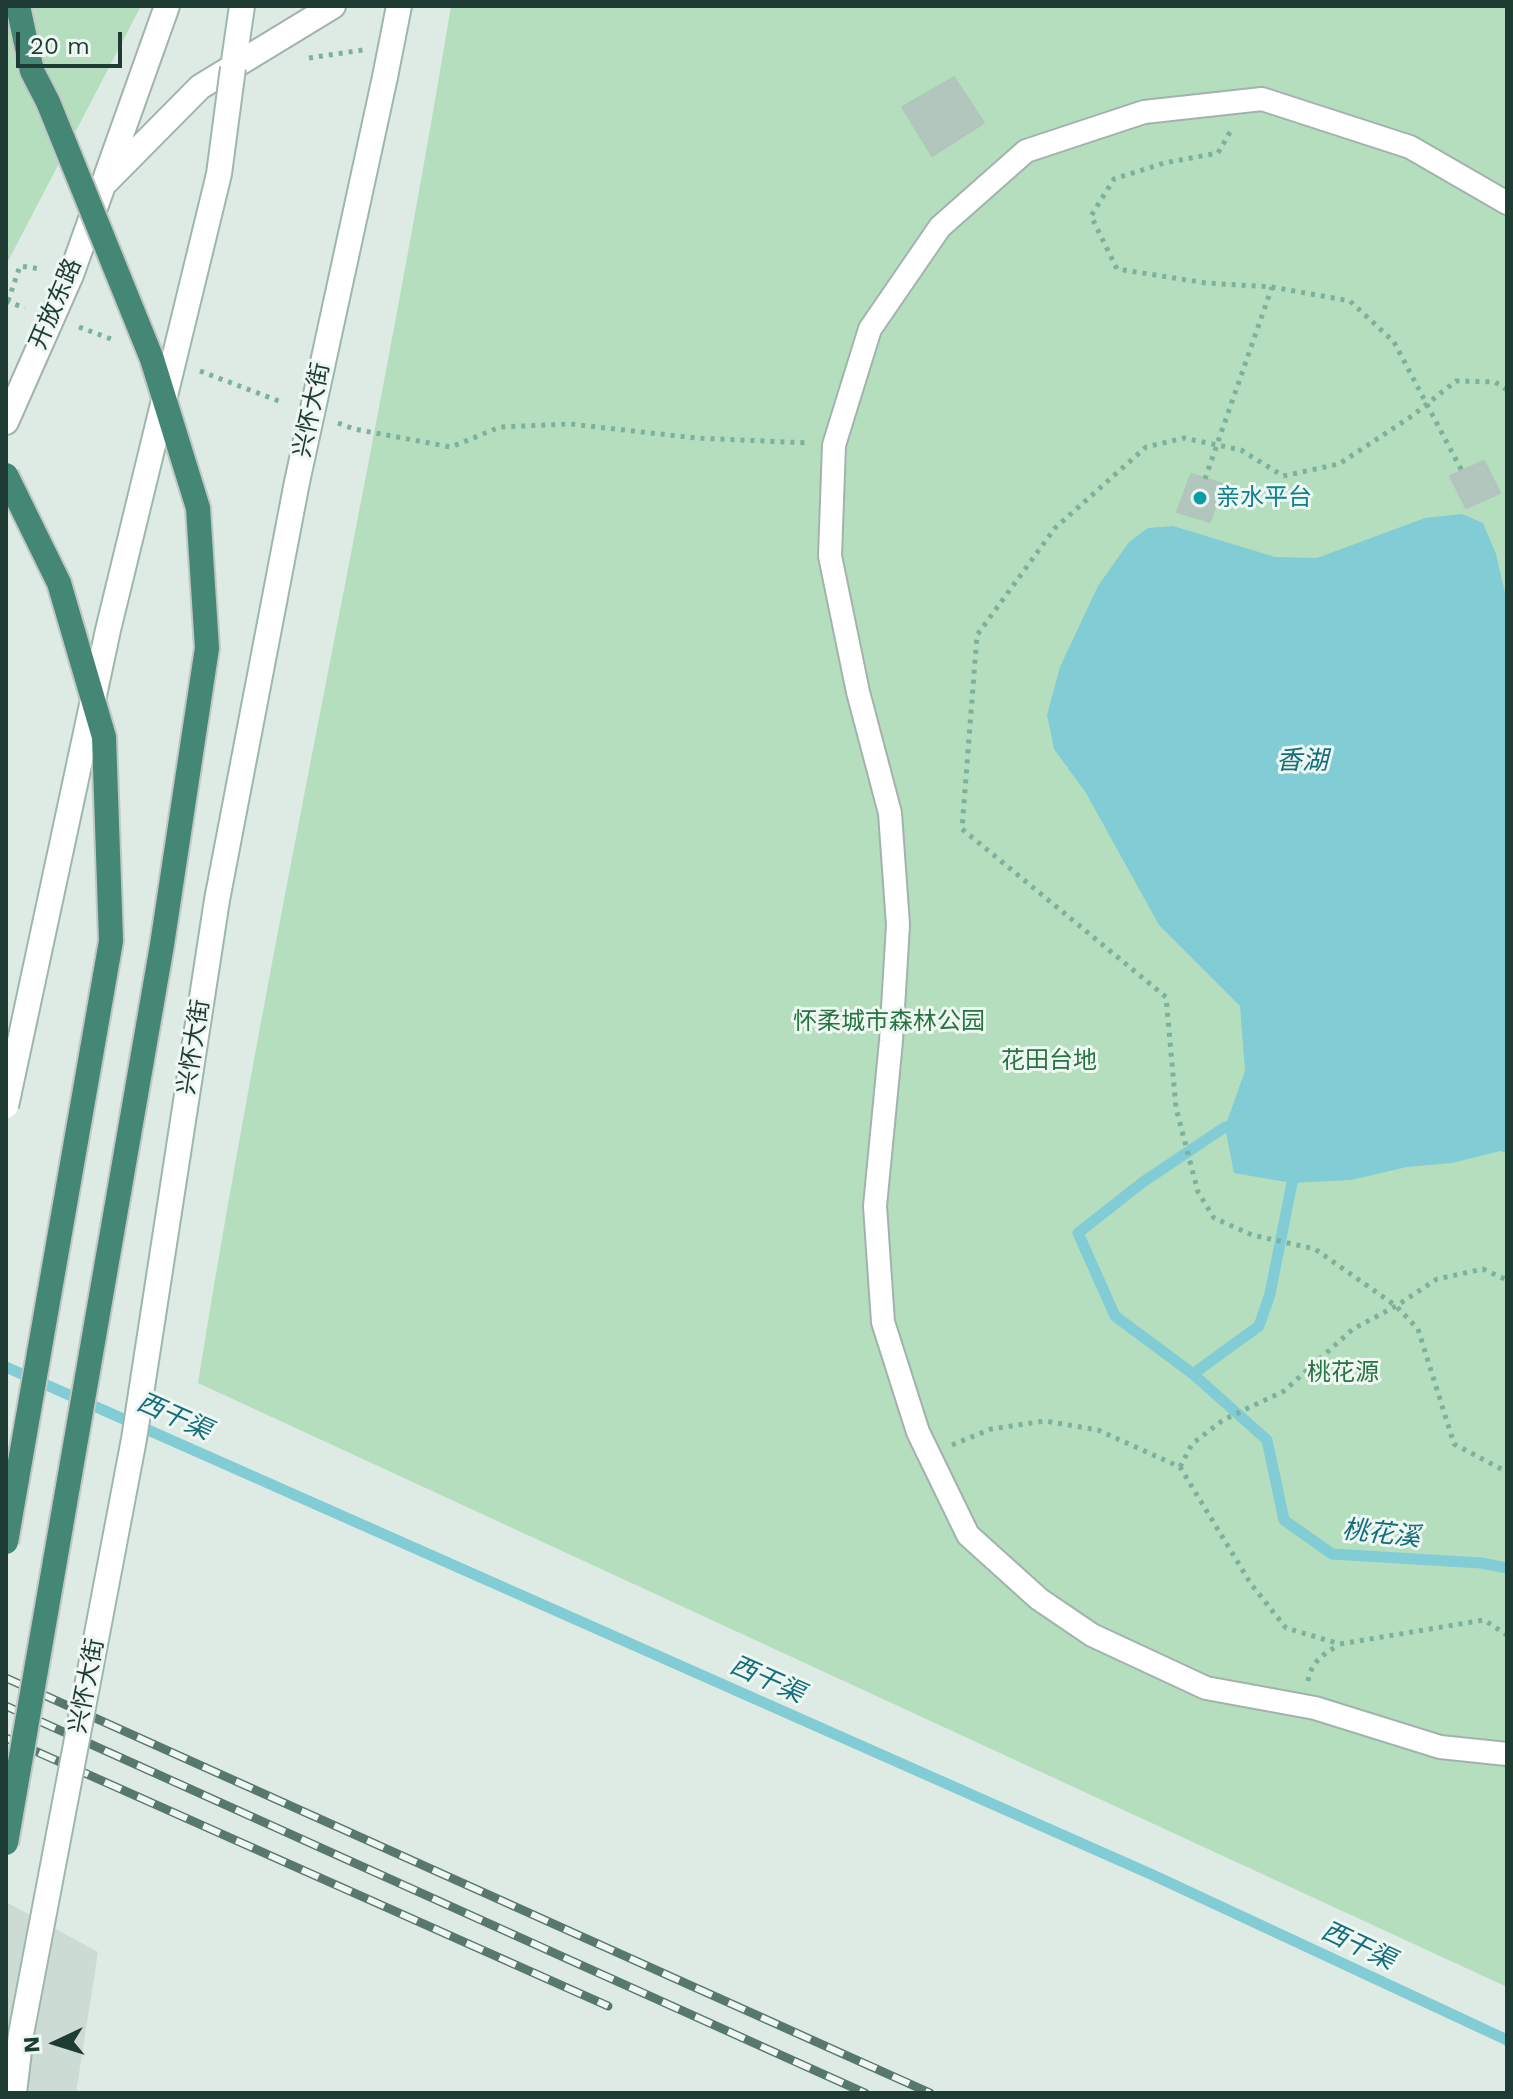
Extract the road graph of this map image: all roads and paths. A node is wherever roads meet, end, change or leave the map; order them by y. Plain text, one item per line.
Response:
1 (18, 6) edge
2 (167, 6) edge
3 (242, 6) edge
4 (333, 6) edge
5 (399, 6) edge
6 (233, 68) junction
7 (1221, 104) junction
8 (102, 185) junction
9 (1507, 203) edge
10 (71, 275) junction
11 (1272, 287) junction
12 (7, 301) edge
13 (38, 312) dead end
14 (68, 323) dead end
15 (112, 339) dead end
16 (185, 366) dead end
17 (1507, 390) edge
18 (286, 403) dead end
19 (1426, 405) junction
20 (327, 419) dead end
21 (6, 422) edge
22 (834, 445) junction
23 (1216, 445) junction
24 (1462, 471) dead end
25 (6, 475) edge
26 (1205, 479) dead end
27 (6, 1106) edge
28 (1507, 1280) edge
29 (1396, 1306) junction
30 (929, 1454) junction
31 (1180, 1467) junction
32 (1506, 1470) edge
33 (6, 1542) edge
34 (1507, 1635) edge
35 (1340, 1644) junction
36 (1315, 1708) junction
37 (1507, 1754) edge
38 (6, 1843) edge
39 (14, 2093) edge

1 - 38 highway, bridge
2 - 8 main road, 开放东路
3 - 6 main road
4 - 6 main road
5 - 39 main road, 兴怀大街, bridge
6 - 8 main road
6 - 27 main road, bridge
7 - 9 lane
7 - 11 path
7 - 22 lane
8 - 10 main road, 开放东路
10 - 12 path
10 - 21 main road, 开放东路
11 - 19 path
11 - 23 path
12 - 13 path
14 - 15 path
16 - 18 path
17 - 19 path
19 - 23 path
19 - 24 path
20 - 22 path
22 - 30 lane
23 - 26 path
23 - 29 path
25 - 33 highway, bridge
28 - 29 path
29 - 31 path
29 - 32 path
30 - 31 path
30 - 36 lane
31 - 35 path
34 - 35 path
35 - 36 path
36 - 37 lane

